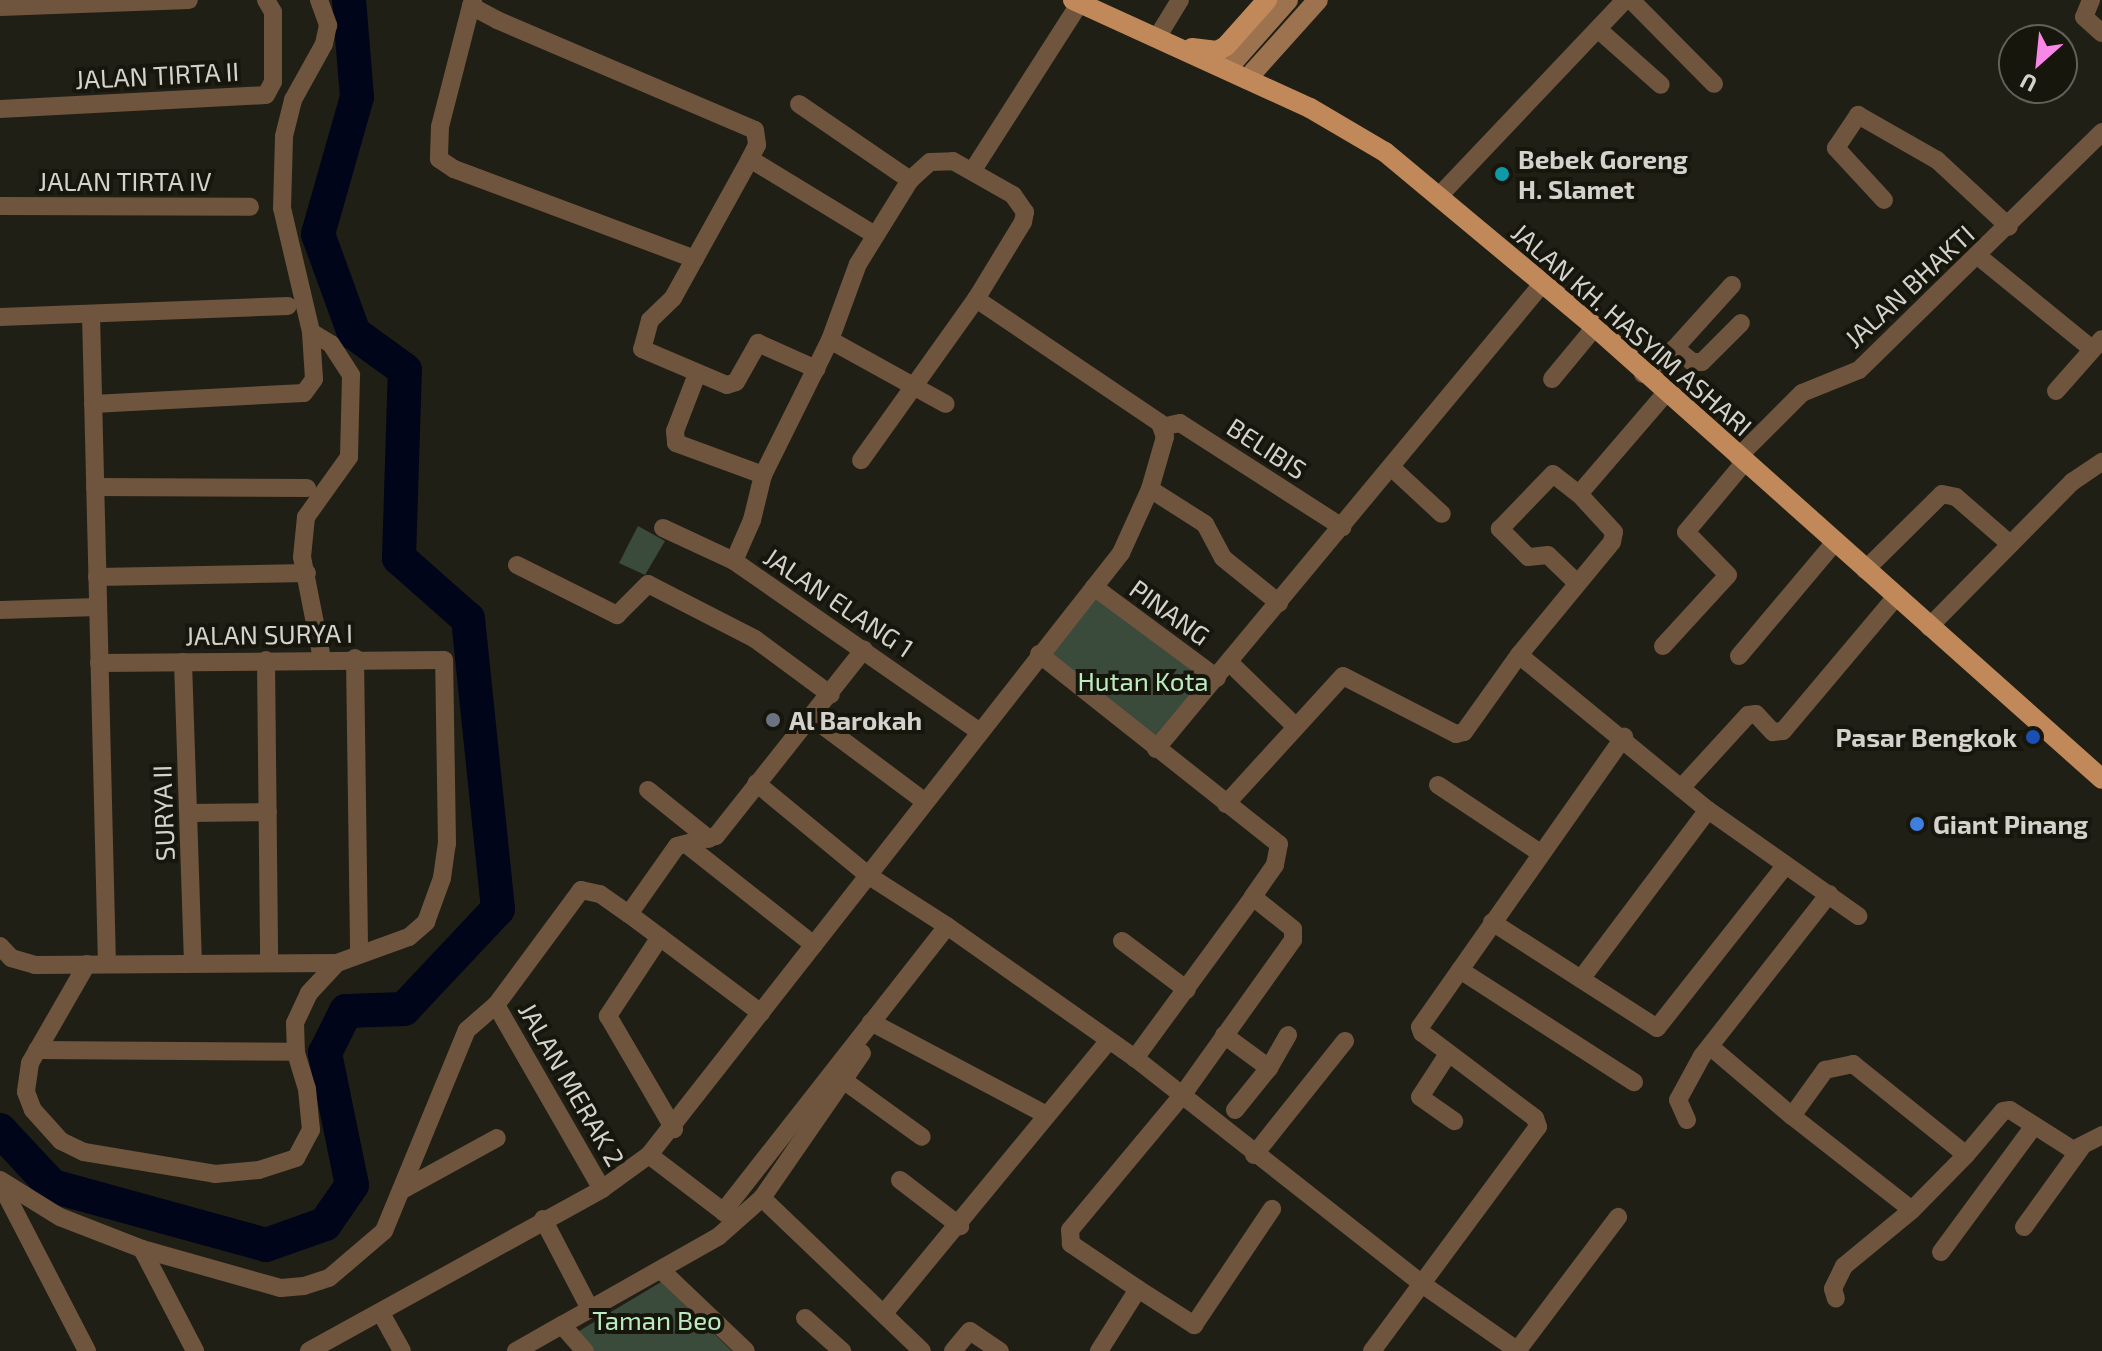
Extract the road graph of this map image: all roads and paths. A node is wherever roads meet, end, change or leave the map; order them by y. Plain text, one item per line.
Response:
1 (189, 0) edge
2 (266, 0) edge
3 (319, 0) edge
4 (1180, 0) edge
5 (1267, 0) edge
6 (1288, 0) edge
7 (1318, 0) edge
8 (1628, 0) edge
9 (2091, 0) edge
10 (1076, 2) edge
11 (472, 3) edge
12 (0, 7) edge
13 (1600, 31) junction
14 (2102, 33) edge
15 (1168, 40) junction
16 (1227, 69) junction
17 (1247, 79) junction
18 (1714, 84) dead end
19 (1661, 85) dead end
20 (799, 104) dead end
21 (0, 109) edge
22 (2102, 132) edge
23 (750, 159) junction
24 (973, 170) junction
25 (910, 180) junction
26 (1440, 195) junction
27 (1884, 200) dead end
28 (0, 206) edge
29 (250, 207) dead end
30 (2009, 227) junction
31 (875, 235) junction
32 (1978, 256) junction
33 (695, 259) junction
34 (1542, 284) junction
35 (1732, 285) dead end
36 (976, 299) junction
37 (288, 306) dead end
38 (91, 315) junction
39 (0, 317) edge
40 (1741, 323) dead end
41 (1595, 327) junction
42 (311, 332) junction
43 (830, 340) junction
44 (2097, 344) edge
45 (1675, 348) junction
46 (816, 369) junction
47 (697, 374) junction
48 (1643, 374) junction
49 (1552, 379) dead end
50 (914, 386) junction
51 (2056, 391) dead end
52 (1665, 394) junction
53 (93, 404) junction
54 (946, 404) dead end
55 (1160, 423) junction
56 (861, 460) dead end
57 (1741, 460) junction
58 (2102, 462) edge
59 (1391, 467) junction
60 (763, 475) junction
61 (95, 487) junction
62 (307, 488) dead end
63 (1150, 489) junction
64 (1579, 494) junction
65 (1442, 514) dead end
66 (1342, 527) junction
67 (663, 528) dead end
68 (1835, 542) junction
69 (2010, 544) junction
70 (734, 561) junction
71 (517, 565) dead end
72 (1865, 570) junction
73 (307, 573) junction
74 (97, 577) junction
75 (1577, 583) junction
76 (1094, 587) junction
77 (1896, 597) junction
78 (1279, 603) junction
79 (98, 607) junction
80 (0, 610) edge
81 (1929, 627) junction
82 (1663, 646) dead end
83 (864, 649) junction
84 (1039, 654) junction
85 (1519, 655) junction
86 (1739, 656) dead end
87 (355, 658) junction
88 (322, 659) junction
89 (266, 660) junction
90 (183, 662) junction
91 (99, 663) junction
92 (1230, 663) junction
93 (1217, 678) junction
94 (831, 695) junction
95 (814, 719) junction
96 (1295, 726) junction
97 (979, 731) junction
98 (1624, 737) junction
99 (1156, 749) junction
100 (2102, 779) edge
101 (756, 783) junction
102 (1438, 785) dead end
103 (1681, 788) junction
104 (648, 790) dead end
105 (924, 801) junction
106 (1226, 804) junction
107 (1708, 810) junction
108 (268, 812) junction
109 (189, 813) junction
110 (709, 839) junction
111 (686, 844) junction
112 (1539, 852) junction
113 (1785, 866) junction
114 (869, 876) junction
115 (1829, 894) junction
116 (1253, 897) junction
117 (629, 914) junction
118 (1858, 916) dead end
119 (1492, 922) junction
120 (947, 926) junction
121 (660, 937) junction
122 (1122, 941) dead end
123 (814, 945) junction
124 (0, 946) edge
125 (359, 954) junction
126 (269, 961) junction
127 (193, 962) junction
128 (337, 963) junction
129 (87, 964) junction
130 (107, 964) junction
131 (1460, 970) junction
132 (1581, 979) junction
133 (1187, 990) junction
134 (496, 1005) junction
135 (761, 1013) junction
136 (872, 1023) junction
137 (1224, 1035) junction
138 (1288, 1035) dead end
139 (1108, 1041) junction
140 (1345, 1041) dead end
141 (1712, 1048) junction
142 (37, 1050) junction
143 (296, 1052) junction
144 (1448, 1054) junction
145 (1135, 1058) junction
146 (1269, 1068) junction
147 (843, 1080) junction
148 (1634, 1082) dead end
149 (1181, 1097) junction
150 (1235, 1110) dead end
151 (1045, 1114) junction
152 (1792, 1116) junction
153 (1687, 1120) dead end
154 (1454, 1121) dead end
155 (2034, 1126) junction
156 (674, 1129) junction
157 (2102, 1135) edge
158 (922, 1137) dead end
159 (497, 1138) dead end
160 (2081, 1148) junction
161 (649, 1155) junction
162 (1254, 1155) junction
163 (1966, 1155) junction
164 (900, 1180) dead end
165 (0, 1181) edge
166 (602, 1189) junction
167 (402, 1190) junction
168 (762, 1198) junction
169 (1272, 1209) dead end
170 (1912, 1210) junction
171 (729, 1217) junction
172 (1618, 1217) dead end
173 (543, 1219) junction
174 (960, 1226) junction
175 (2024, 1227) dead end
176 (142, 1249) junction
177 (1941, 1252) dead end
178 (661, 1270) junction
179 (1422, 1284) junction
180 (1138, 1289) junction
181 (1836, 1299) dead end
182 (590, 1309) junction
183 (885, 1312) junction
184 (381, 1313) junction
185 (805, 1318) dead end
186 (562, 1325) junction
187 (583, 1350) edge
188 (838, 1350) edge
189 (87, 1351) edge
190 (195, 1351) edge
191 (309, 1351) edge
192 (402, 1351) edge
193 (516, 1351) edge
194 (746, 1351) edge
195 (922, 1351) edge
196 (953, 1351) edge
197 (1000, 1351) edge
198 (1099, 1351) edge
199 (1372, 1351) edge
200 (1517, 1351) edge

1 - 12 street
2 - 21 street, JALAN TIRTA II
3 - 42 street
4 - 15 street
5 - 15 main road
6 - 16 main road
7 - 17 main road
8 - 13 street
8 - 18 street
9 - 14 street
10 - 15 main road, JALAN KH. HASYIM ASHARI
10 - 24 street
11 - 23 street
11 - 33 street
13 - 19 street
13 - 26 street
15 - 16 main road, JALAN KH. HASYIM ASHARI
16 - 17 main road, JALAN KH. HASYIM ASHARI
17 - 26 main road, JALAN KH. HASYIM ASHARI
20 - 25 street
22 - 30 street, JALAN BHAKTI
23 - 31 street
23 - 33 street
24 - 25 street
24 - 36 street
25 - 31 street
26 - 34 main road, JALAN KH. HASYIM ASHARI
27 - 30 street
28 - 29 street, JALAN TIRTA IV
30 - 32 street, JALAN BHAKTI
31 - 43 street
32 - 44 street
32 - 57 street, JALAN BHAKTI
33 - 47 street
34 - 41 main road, JALAN KH. HASYIM ASHARI
34 - 59 street
35 - 45 street
36 - 50 street
36 - 55 street
37 - 38 street
38 - 39 street
38 - 53 street
40 - 45 street
41 - 48 main road, JALAN KH. HASYIM ASHARI
41 - 49 street
42 - 53 street
42 - 73 street
43 - 46 street
43 - 50 street
44 - 51 street
45 - 48 street
46 - 47 street
46 - 60 street
47 - 60 street
48 - 52 main road, JALAN KH. HASYIM ASHARI
50 - 54 street
50 - 56 street
52 - 57 main road, JALAN KH. HASYIM ASHARI
52 - 64 street
53 - 61 street
55 - 63 street
55 - 66 street, BELIBIS
57 - 68 main road, JALAN KH. HASYIM ASHARI
57 - 82 street, JALAN BHAKTI
58 - 69 street
59 - 65 street
59 - 66 street
60 - 70 street
61 - 62 street
61 - 74 street
63 - 76 street
63 - 78 street
64 - 75 street
64 - 75 street
66 - 78 street
67 - 70 street, JALAN ELANG 1
68 - 72 main road, JALAN KH. HASYIM ASHARI
68 - 86 street
69 - 72 street
69 - 81 street
70 - 83 street, JALAN ELANG 1
71 - 94 street
72 - 77 main road, JALAN KH. HASYIM ASHARI
73 - 74 street
73 - 88 street
74 - 79 street
75 - 85 street
76 - 84 street
76 - 93 street, PINANG
77 - 81 main road, JALAN KH. HASYIM ASHARI
77 - 103 street
78 - 92 street
79 - 80 street
79 - 91 street
81 - 100 main road, JALAN KH. HASYIM ASHARI
83 - 94 street
83 - 97 street, JALAN ELANG 1
84 - 97 street
84 - 99 street
85 - 96 street
85 - 98 street
87 - 88 street, JALAN SURYA I
87 - 125 street
87 - 125 street, JALAN SURYA I
88 - 89 street, JALAN SURYA I
89 - 90 street, JALAN SURYA I
89 - 108 street
90 - 91 street, JALAN SURYA I
90 - 109 street, SURYA II
91 - 130 street
92 - 93 street
92 - 96 street
93 - 99 street
94 - 95 street
95 - 101 street
95 - 105 street
96 - 106 street
97 - 105 street
98 - 103 street
98 - 112 street
99 - 106 street
101 - 110 street
101 - 114 street
102 - 112 street
103 - 107 street
104 - 110 street
105 - 114 street
106 - 116 street
107 - 113 street
107 - 132 street
108 - 109 street
108 - 126 street
109 - 127 street, SURYA II
110 - 111 street
111 - 117 street
111 - 123 street
112 - 119 street
113 - 115 street
113 - 132 street
114 - 120 street
114 - 123 street
115 - 118 street
115 - 141 street
116 - 133 street
116 - 137 street
117 - 121 street
117 - 134 street
119 - 131 street
119 - 132 street
120 - 136 street
120 - 139 street
121 - 135 street
121 - 156 street
122 - 133 street
123 - 135 street
124 - 129 street
125 - 128 street
126 - 127 street
126 - 128 street
127 - 130 street
128 - 143 street
129 - 130 street
129 - 142 street
131 - 144 street
131 - 148 street
133 - 145 street
134 - 166 street, JALAN MERAK 2
134 - 167 street
135 - 156 street
136 - 147 street
136 - 151 street
136 - 171 street
137 - 146 street
137 - 149 street
138 - 146 street
139 - 145 street
139 - 151 street
140 - 162 street
141 - 152 street
141 - 153 street
142 - 143 street
142 - 143 street
144 - 154 street
144 - 179 street
145 - 149 street
146 - 150 street
147 - 158 street
147 - 168 street
149 - 162 street
149 - 180 street
151 - 174 street
152 - 163 street
152 - 170 street
155 - 160 street
155 - 163 street
155 - 177 street
156 - 161 street
157 - 160 street
159 - 167 street
160 - 175 street
161 - 166 street
161 - 171 street
162 - 179 street
163 - 170 street
164 - 174 street
165 - 176 street
165 - 189 street
166 - 173 street
167 - 176 street
168 - 171 street
168 - 183 street
169 - 180 street
170 - 181 street
171 - 178 street
172 - 200 street
173 - 182 street
173 - 184 street
174 - 183 street
176 - 190 street
178 - 182 street
178 - 194 street
179 - 199 street
179 - 200 street
180 - 198 street
182 - 186 street
183 - 195 street
184 - 191 street
184 - 192 street
185 - 188 street
186 - 187 street
186 - 193 street
196 - 197 street

